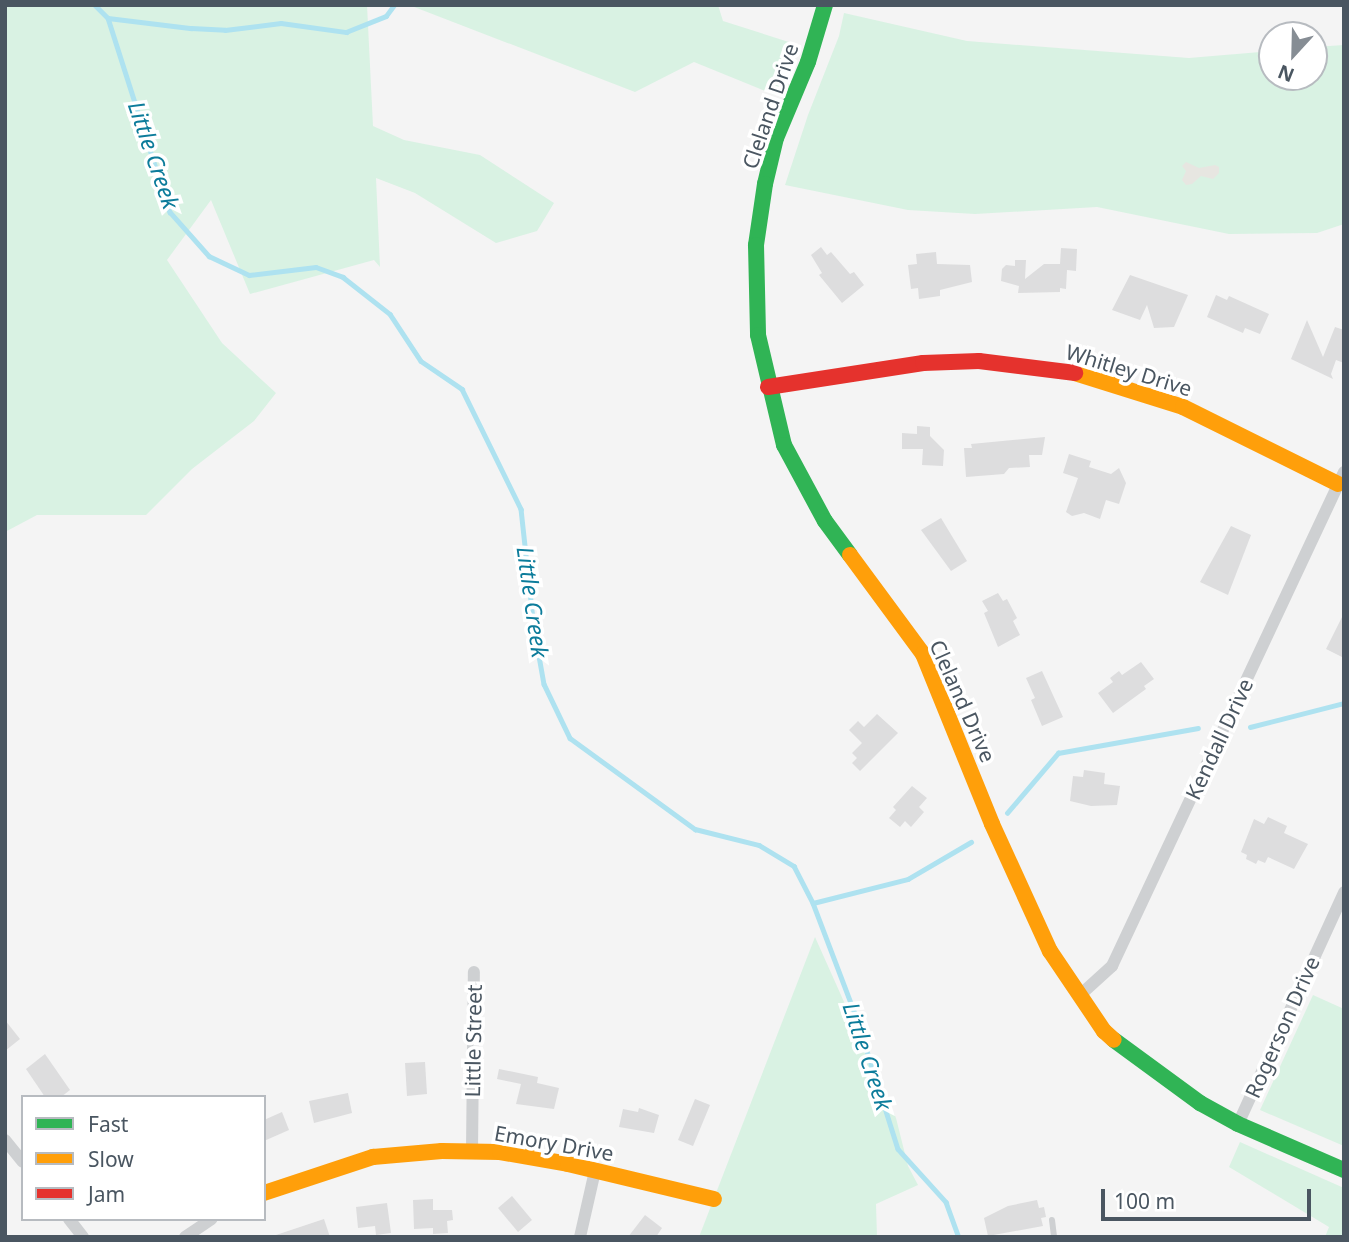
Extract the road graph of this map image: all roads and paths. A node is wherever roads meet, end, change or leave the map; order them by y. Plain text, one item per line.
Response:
1 (825, 5) edge
2 (768, 387) junction
3 (1341, 478) edge
4 (1344, 892) edge
5 (474, 972) dead end
6 (1079, 996) junction
7 (1238, 1124) junction
8 (5, 1140) edge
9 (472, 1151) junction
10 (21, 1160) edge
11 (1344, 1170) edge
12 (595, 1171) junction
13 (266, 1192) edge
14 (715, 1199) dead end
15 (1052, 1220) dead end
16 (71, 1221) edge
17 (209, 1221) edge
18 (83, 1237) edge
19 (185, 1237) edge
20 (580, 1237) edge
21 (1054, 1237) edge

1 - 2 street, Cleland Drive
2 - 3 street, Whitley Drive
2 - 6 street, Cleland Drive
3 - 6 street, Kendall Drive
4 - 7 street, Rogerson Drive
5 - 9 street, Little Street
6 - 7 street, Cleland Drive
7 - 11 street, Cleland Drive
8 - 10 street
9 - 12 street, Emory Drive
9 - 13 street, Emory Drive
12 - 14 street, Emory Drive
12 - 20 street
15 - 21 lane
16 - 18 street
17 - 19 street

